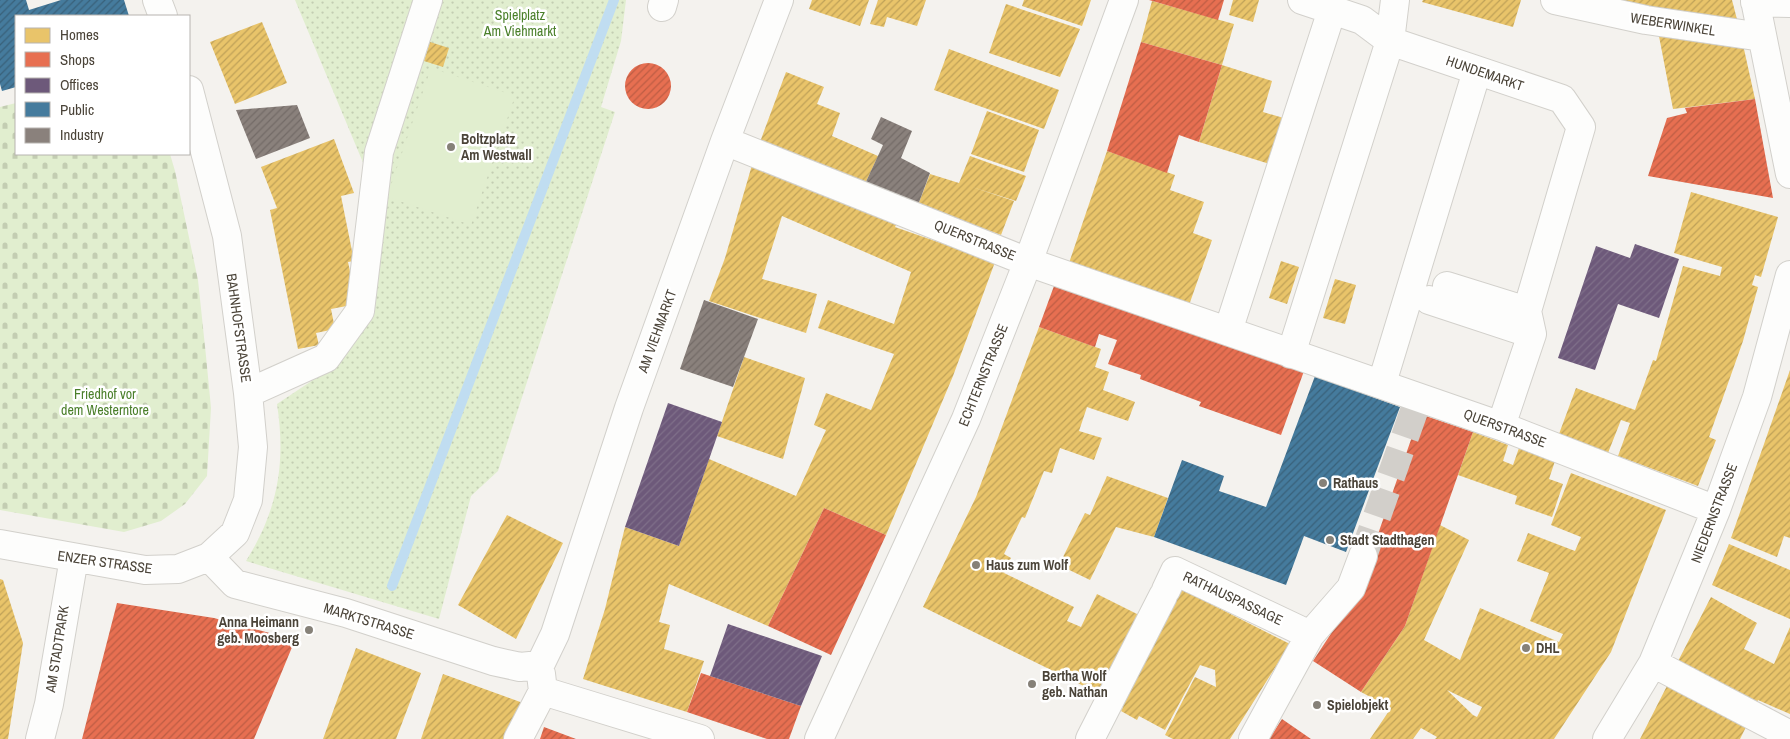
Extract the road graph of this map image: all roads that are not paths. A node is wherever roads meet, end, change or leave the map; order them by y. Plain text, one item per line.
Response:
1 (157, 0) edge
2 (428, 0) edge
3 (779, 0) edge
4 (1124, 0) edge
5 (1302, 0) edge
6 (1394, 0) edge
7 (1556, 0) edge
8 (1755, 1) edge
9 (1790, 3) edge
10 (1332, 10) junction
11 (163, 15) edge
12 (1762, 37) junction
13 (1390, 41) junction
14 (1477, 71) junction
15 (190, 94) edge
16 (725, 141) junction
17 (1790, 174) edge
18 (1028, 262) junction
19 (1790, 275) edge
20 (1432, 291) dead end
21 (1529, 323) junction
22 (1228, 331) junction
23 (1291, 354) junction
24 (1382, 383) junction
25 (248, 393) junction
26 (1501, 426) junction
27 (1716, 510) junction
28 (0, 544) edge
29 (1362, 556) tunnel mouth
30 (208, 557) junction
31 (74, 558) junction
32 (1310, 635) junction
33 (1653, 663) junction
34 (542, 678) junction
35 (1790, 735) edge
36 (40, 739) edge
37 (518, 739) edge
38 (700, 739) edge
39 (819, 739) edge
40 (1090, 739) edge
41 (1253, 739) edge
42 (1608, 739) edge

1 - 11 street
2 - 25 street
3 - 16 street, AM VIEHMARKT
4 - 18 street, ECHTERNSTRASSE
5 - 10 street, HUNDEMARKT
6 - 13 street
7 - 12 street, WEBERWINKEL
8 - 9 street
8 - 12 street
10 - 13 street, HUNDEMARKT
10 - 22 street
12 - 17 street
13 - 14 street, HUNDEMARKT
13 - 23 street
14 - 21 street, HUNDEMARKT
14 - 24 street
15 - 25 street, BAHNHOFSTRASSE
16 - 18 street, QUERSTRASSE
16 - 34 street, AM VIEHMARKT
18 - 22 street, QUERSTRASSE
18 - 39 street, ECHTERNSTRASSE
19 - 27 street, NIEDERNSTRASSE
20 - 21 street
21 - 26 street, HUNDEMARKT
22 - 23 street, QUERSTRASSE
23 - 24 street, QUERSTRASSE
24 - 26 street, QUERSTRASSE
25 - 30 street, BAHNHOFSTRASSE
26 - 27 street, QUERSTRASSE
27 - 33 street, NIEDERNSTRASSE
28 - 31 street, ENZER STRASSE
29 - 32 street
30 - 31 street, ENZER STRASSE
30 - 34 street, MARKTSTRASSE
31 - 36 street, AM STADTPARK
32 - 40 street, RATHAUSPASSAGE
32 - 41 street
33 - 35 street
33 - 42 street, NIEDERNSTRASSE
34 - 37 street, AM VIEHMARKT
34 - 38 street, MARKTSTRASSE

